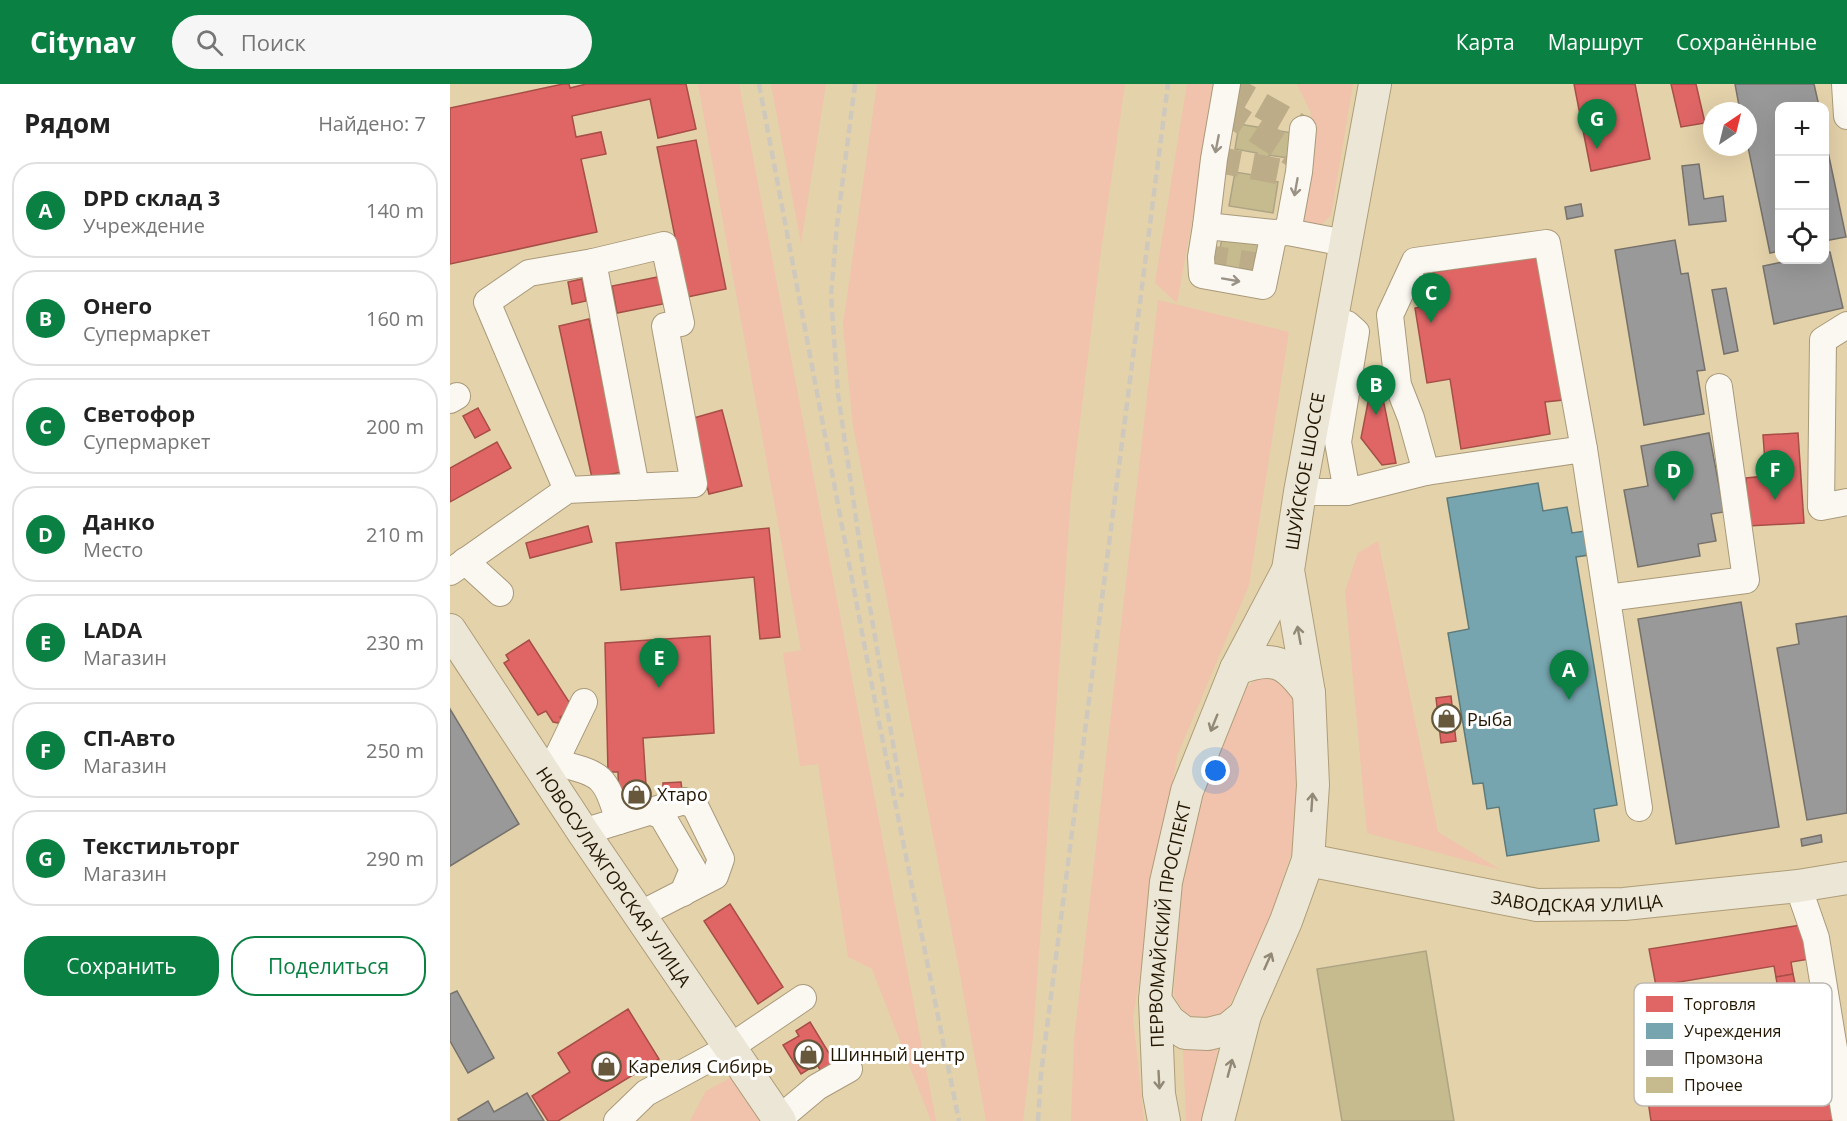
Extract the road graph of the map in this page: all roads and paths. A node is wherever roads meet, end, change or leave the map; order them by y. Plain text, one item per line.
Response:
1 (1227, 84) edge
2 (1375, 84) edge
3 (1845, 84) edge
4 (1847, 116) edge
5 (1303, 129) dead end
6 (1206, 226) junction
7 (1281, 232) junction
8 (1345, 243) junction
9 (593, 262) junction
10 (1332, 320) junction
11 (1847, 325) edge
12 (1719, 387) dead end
13 (1584, 449) junction
14 (1426, 472) junction
15 (636, 487) junction
16 (567, 489) junction
17 (1300, 492) junction
18 (1347, 492) junction
19 (1847, 502) edge
20 (457, 567) edge
21 (1288, 570) junction
22 (500, 593) dead end
23 (1607, 598) junction
24 (450, 630) edge
25 (1236, 669) junction
26 (1309, 693) junction
27 (584, 702) dead end
28 (549, 766) junction
29 (658, 808) junction
30 (1639, 808) dead end
31 (618, 821) junction
32 (583, 832) junction
33 (1308, 860) junction
34 (1847, 878) edge
35 (1798, 886) junction
36 (688, 890) junction
37 (639, 915) junction
38 (1823, 983) edge
39 (803, 998) dead end
40 (1155, 1000) junction
41 (1245, 1015) junction
42 (1832, 1036) edge
43 (729, 1048) junction
44 (849, 1069) dead end
45 (1845, 1116) dead end
46 (779, 1120) edge
47 (617, 1121) edge
48 (1164, 1121) edge
49 (1218, 1121) edge

1 -> 6 lane
2 - 8 main road, ШУЙСКОЕ ШОССЕ
3 - 4 lane
5 -> 7 lane
6 - 7 lane
6 -> 7 lane
7 - 8 lane
8 - 10 main road, ШУЙСКОЕ ШОССЕ
9 - 15 lane
9 - 15 lane
9 - 16 lane
10 - 17 main road, ШУЙСКОЕ ШОССЕ
10 - 18 lane
11 - 19 lane
12 - 23 lane
13 - 14 lane
13 - 14 lane
13 - 23 lane
14 - 18 lane
15 - 16 lane
16 - 20 lane
17 - 18 lane
17 - 21 main road, ШУЙСКОЕ ШОССЕ
20 - 22 lane
21 - 25 main road, ПЕРВОМАЙСКИЙ ПРОСПЕКТ
26 -> 21 main road, ШУЙСКОЕ ШОССЕ
23 - 30 lane
24 - 28 main road, НОВОСУЛАЖГОРСКАЯ УЛИЦА
25 - 26 main road
25 -> 40 main road, ПЕРВОМАЙСКИЙ ПРОСПЕКТ
33 -> 26 main road, ШУЙСКОЕ ШОССЕ
27 - 28 lane
28 - 31 lane
28 - 32 main road, НОВОСУЛАЖГОРСКАЯ УЛИЦА
29 - 31 lane
29 - 36 lane
29 - 36 lane
31 - 32 lane
32 - 37 main road, НОВОСУЛАЖГОРСКАЯ УЛИЦА
33 - 35 main road, ЗАВОДСКАЯ УЛИЦА
41 -> 33 main road
34 - 35 main road, ЗАВОДСКАЯ УЛИЦА
35 - 38 lane
36 - 37 lane
37 - 43 main road, НОВОСУЛАЖГОРСКАЯ УЛИЦА
39 - 43 lane
40 - 41 main road
40 -> 48 main road, ПЕРВОМАЙСКИЙ ПРОСПЕКТ
49 -> 41 main road
42 - 45 lane
43 - 46 main road, НОВОСУЛАЖГОРСКАЯ УЛИЦА
43 - 47 lane
44 - 46 lane

